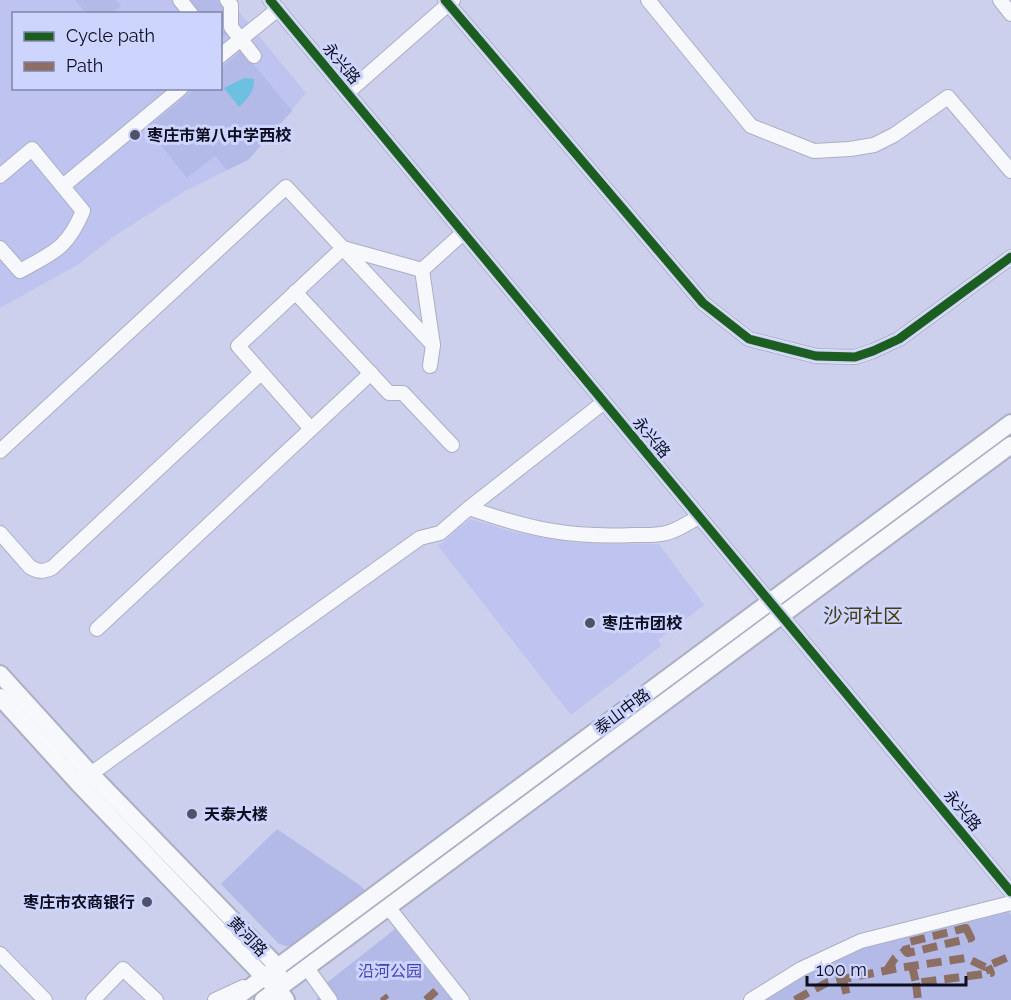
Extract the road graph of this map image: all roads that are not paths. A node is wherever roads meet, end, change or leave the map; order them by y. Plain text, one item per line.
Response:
1 (180, 0) edge
2 (227, 0) edge
3 (648, 0) edge
4 (1000, 0) edge
5 (449, 2) edge
6 (274, 4) edge
7 (189, 12) edge
8 (1011, 14) edge
9 (241, 40) junction
10 (222, 53) edge
11 (254, 56) dead end
12 (179, 90) edge
13 (347, 93) junction
14 (1011, 171) edge
15 (0, 176) edge
16 (63, 186) junction
17 (464, 233) junction
18 (0, 248) edge
19 (343, 248) junction
20 (1011, 257) edge
21 (422, 270) junction
22 (295, 292) junction
23 (433, 345) junction
24 (430, 366) dead end
25 (261, 373) junction
26 (371, 373) junction
27 (604, 402) junction
28 (1011, 423) edge
29 (311, 429) junction
30 (452, 445) dead end
31 (1011, 445) edge
32 (0, 450) edge
33 (470, 508) junction
34 (699, 517) junction
35 (0, 533) edge
36 (770, 602) junction
37 (782, 615) junction
38 (97, 628) dead end
39 (0, 674) edge
40 (0, 698) edge
41 (84, 778) junction
42 (1011, 892) edge
43 (1011, 903) edge
44 (388, 908) junction
45 (0, 954) edge
46 (278, 967) junction
47 (307, 968) junction
48 (264, 977) junction
49 (282, 994) edge
50 (45, 1000) edge
51 (93, 1000) edge
52 (156, 1000) edge
53 (215, 1000) edge
54 (233, 1000) edge
55 (263, 1000) edge
56 (330, 1000) edge
57 (462, 1000) edge
58 (751, 1000) edge

1 - 7 street
2 - 9 street
3 - 14 street
4 - 8 street
5 - 13 street
5 - 20 street
6 - 9 street
6 - 13 street, 永兴路
9 - 10 street
9 - 11 street
12 - 16 street
13 - 17 street, 永兴路
15 - 16 street
16 - 18 street
17 - 21 street
17 - 27 street, 永兴路
19 - 21 street
19 - 22 street
19 - 23 street
19 - 32 street
21 - 23 street
22 - 25 street
22 - 26 street
23 - 24 street
25 - 29 street
25 - 35 street
26 - 29 street
26 - 30 street
27 - 33 street
27 - 34 street, 永兴路
28 - 36 main road, 泰山中路
29 - 38 street
31 - 37 main road, 泰山中路
33 - 34 street
33 - 41 street
34 - 36 street, 永兴路
36 - 37 street, 永兴路
36 - 46 main road, 泰山中路
37 - 42 street, 永兴路
37 - 44 main road, 泰山中路
39 - 41 main road, 黄河路
40 - 41 main road, 黄河路
41 - 46 main road, 黄河路
41 - 48 main road, 黄河路
43 - 58 street
44 - 47 main road, 泰山中路
44 - 57 street
45 - 50 street
46 - 48 main road, 泰山中路
46 - 49 main road, 黄河路
47 - 49 main road, 泰山中路
47 - 56 street
48 - 49 main road, 黄河路
48 - 53 street
48 - 54 main road, 泰山中路
49 - 55 main road, 泰山中路
51 - 52 street

